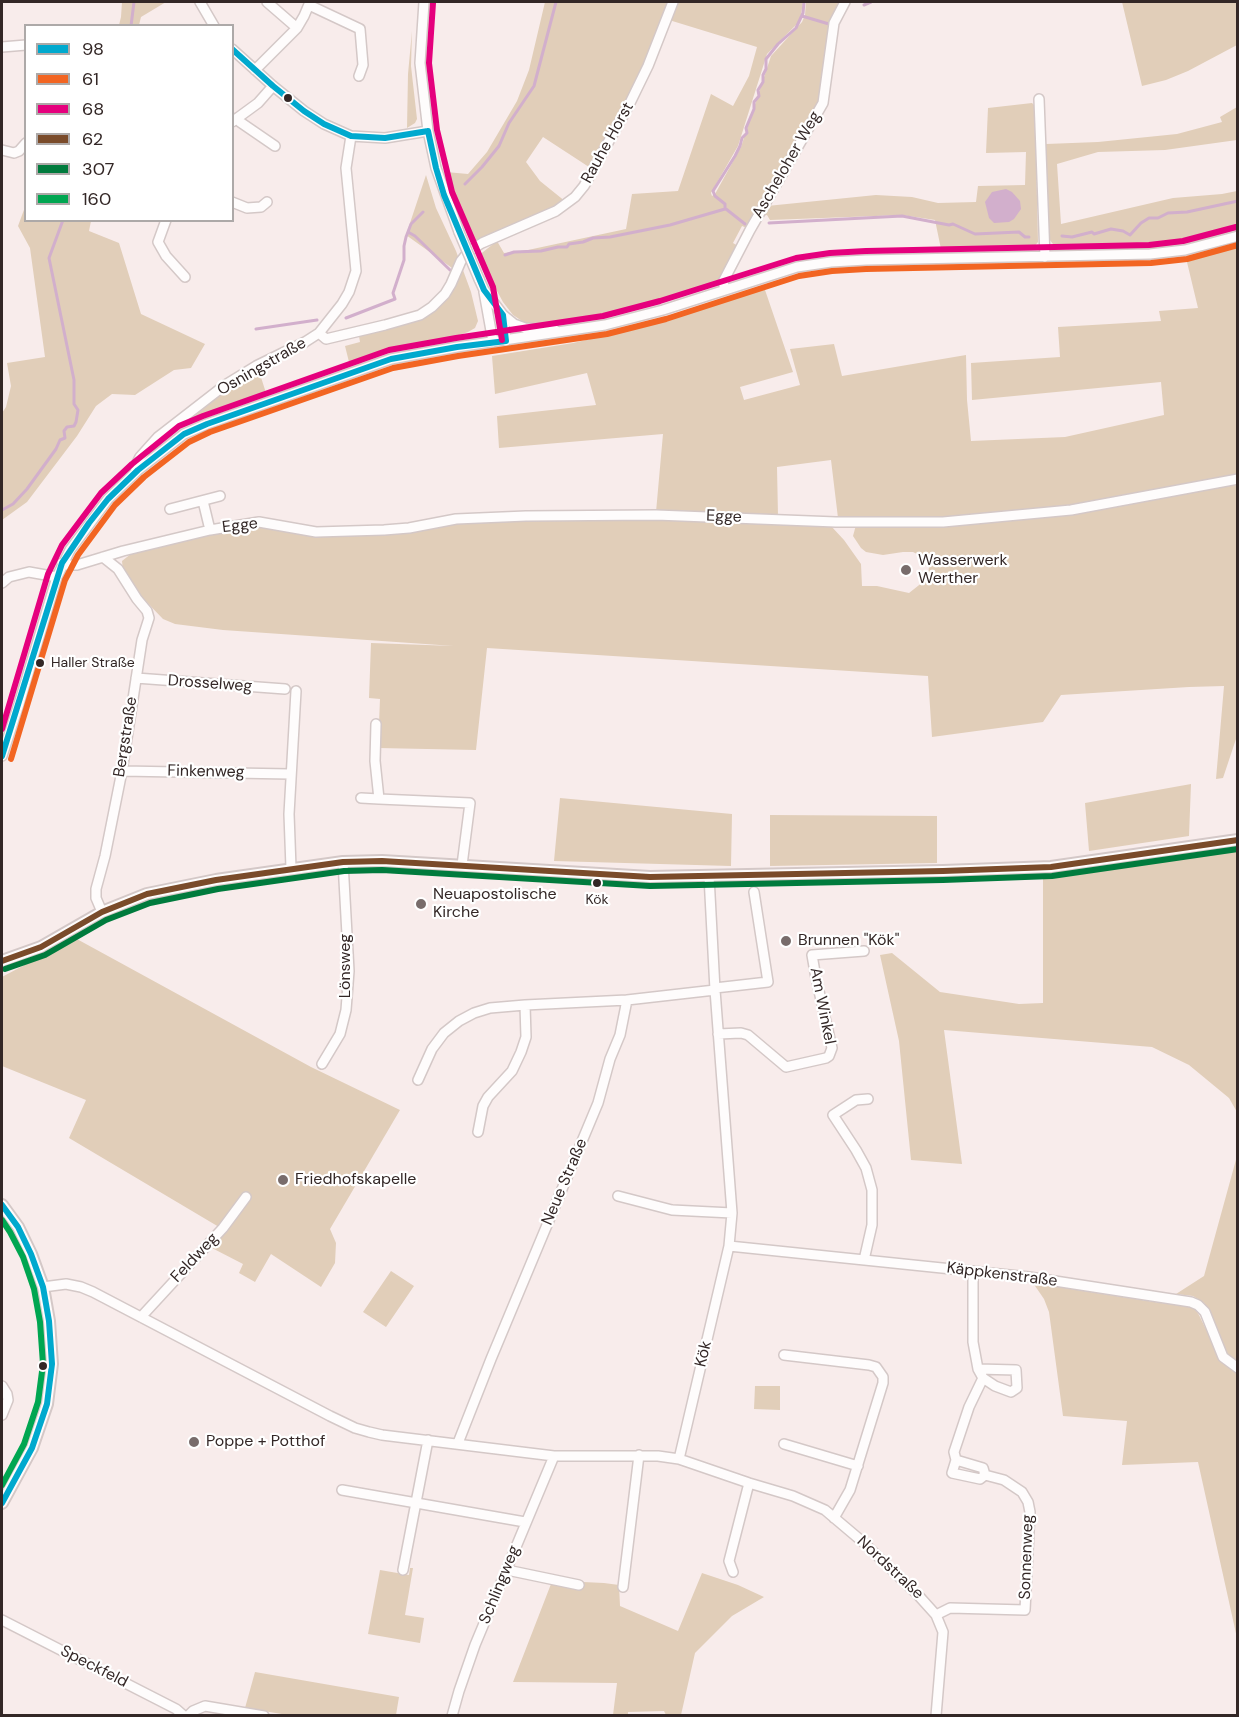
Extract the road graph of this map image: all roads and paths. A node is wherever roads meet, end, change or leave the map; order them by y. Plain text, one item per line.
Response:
1 (200, 2) edge
2 (267, 2) edge
3 (424, 2) edge
4 (673, 2) edge
5 (845, 2) edge
6 (309, 3) edge
7 (213, 24) edge
8 (297, 28) junction
9 (24, 45) edge
10 (2, 47) edge
11 (234, 51) edge
12 (255, 70) junction
13 (359, 76) dead end
14 (273, 86) junction
15 (1039, 99) dead end
16 (235, 120) edge
17 (428, 131) junction
18 (351, 136) junction
19 (24, 145) edge
20 (275, 146) dead end
21 (2, 150) edge
22 (267, 202) dead end
23 (234, 203) edge
24 (165, 222) edge
25 (1238, 236) edge
26 (1045, 257) junction
27 (184, 277) dead end
28 (725, 289) junction
29 (484, 290) junction
30 (503, 315) junction
31 (567, 332) junction
32 (319, 333) junction
33 (506, 341) junction
34 (493, 342) junction
35 (138, 470) junction
36 (1238, 479) edge
37 (220, 496) dead end
38 (203, 501) junction
39 (170, 509) dead end
40 (210, 530) junction
41 (123, 551) junction
42 (103, 557) junction
43 (62, 563) junction
44 (118, 569) junction
45 (57, 577) junction
46 (2, 583) edge
47 (135, 678) junction
48 (285, 689) dead end
49 (296, 691) dead end
50 (376, 724) dead end
51 (2, 756) edge
52 (122, 771) junction
53 (290, 774) junction
54 (361, 798) dead end
55 (379, 799) junction
56 (1238, 840) edge
57 (343, 862) junction
58 (462, 866) junction
59 (291, 868) junction
60 (710, 876) junction
61 (754, 892) dead end
62 (102, 912) junction
63 (864, 951) dead end
64 (2, 962) edge
65 (715, 989) junction
66 (627, 1000) junction
67 (525, 1005) junction
68 (718, 1034) junction
69 (322, 1064) dead end
70 (417, 1080) dead end
71 (868, 1099) dead end
72 (478, 1132) dead end
73 (618, 1196) dead end
74 (246, 1197) dead end
75 (2, 1205) edge
76 (732, 1213) junction
77 (729, 1246) junction
78 (864, 1260) junction
79 (973, 1271) junction
80 (43, 1287) junction
81 (141, 1317) junction
82 (784, 1355) dead end
83 (1238, 1368) edge
84 (2, 1386) edge
85 (2, 1415) edge
86 (428, 1440) junction
87 (458, 1443) junction
88 (784, 1444) dead end
89 (639, 1455) junction
90 (554, 1456) junction
91 (679, 1460) junction
92 (858, 1466) junction
93 (749, 1484) junction
94 (342, 1490) dead end
95 (416, 1502) junction
96 (2, 1503) edge
97 (834, 1518) junction
98 (525, 1522) junction
99 (403, 1570) dead end
100 (507, 1570) junction
101 (733, 1572) dead end
102 (579, 1585) dead end
103 (623, 1587) dead end
104 (936, 1615) junction
105 (2, 1620) edge
106 (186, 1716) edge
107 (264, 1716) edge
108 (452, 1716) edge
109 (936, 1716) edge

1 - 7 street
2 - 8 street
3 - 17 street
4 - 32 street, Rauhe Horst
5 - 28 street, Ascheloher Weg
6 - 8 street
6 - 13 street
8 - 12 street
9 - 10 street
11 - 12 street
12 - 14 street
14 - 16 street
14 - 18 street
15 - 26 street
16 - 20 street
17 - 18 street
17 - 29 street, bridge
18 - 32 street, Osningstraße
19 - 21 street
22 - 23 street
24 - 27 street
25 - 26 street
26 - 28 street
28 - 31 street
29 - 30 street
29 - 34 street
30 - 31 street
30 - 33 street
31 - 33 street
32 - 35 street, Osningstraße
33 - 34 street
34 - 35 street
35 - 43 street
36 - 40 street, Egge
37 - 38 street, Egge
38 - 39 street, Egge
38 - 40 street, Egge
40 - 41 street, Egge
41 - 42 street, Egge
41 - 44 street
42 - 43 street, Egge
42 - 44 street, Bergstraße
43 - 45 street
44 - 47 street, Bergstraße
45 - 46 street
45 - 51 street
47 - 48 street, Drosselweg
47 - 52 street, Bergstraße
49 - 53 street
50 - 55 street
52 - 53 street, Finkenweg
52 - 62 street, Bergstraße
53 - 59 street
54 - 55 street
55 - 58 street
56 - 60 main road
57 - 58 main road
57 - 59 main road
57 - 69 street, Lönsweg
58 - 60 main road
59 - 62 main road
60 - 65 street, Kök
61 - 65 street
62 - 64 main road
63 - 68 street, Am Winkel
65 - 66 street
65 - 68 street, Kök
66 - 67 street
66 - 87 street, Neue Straße
67 - 70 street
67 - 72 street
68 - 76 street, Kök
71 - 78 street
73 - 76 street
74 - 81 street, Feldweg
75 - 80 main road
76 - 77 street, Kök
77 - 78 street, Käppkenstraße
77 - 91 street, Kök
78 - 79 street, Käppkenstraße
79 - 83 street, Käppkenstraße
79 - 104 street, Sonnenweg
80 - 81 street, Nordstraße
80 - 96 main road
81 - 86 street, Nordstraße
82 - 92 street
84 - 85 street
86 - 87 street, Nordstraße
86 - 95 street
87 - 90 street, Nordstraße
88 - 92 street
89 - 90 street, Nordstraße
89 - 91 street, Nordstraße
89 - 103 street
90 - 98 street, Schlingweg
91 - 93 street, Nordstraße
92 - 97 street
93 - 97 street, Nordstraße
93 - 101 street
94 - 95 street
95 - 98 street
95 - 99 street
97 - 104 street, Nordstraße
98 - 100 street, Schlingweg
100 - 102 street
100 - 108 street, Schlingweg
104 - 109 street, Nordstraße
105 - 106 street, Speckfeld
106 - 107 street

